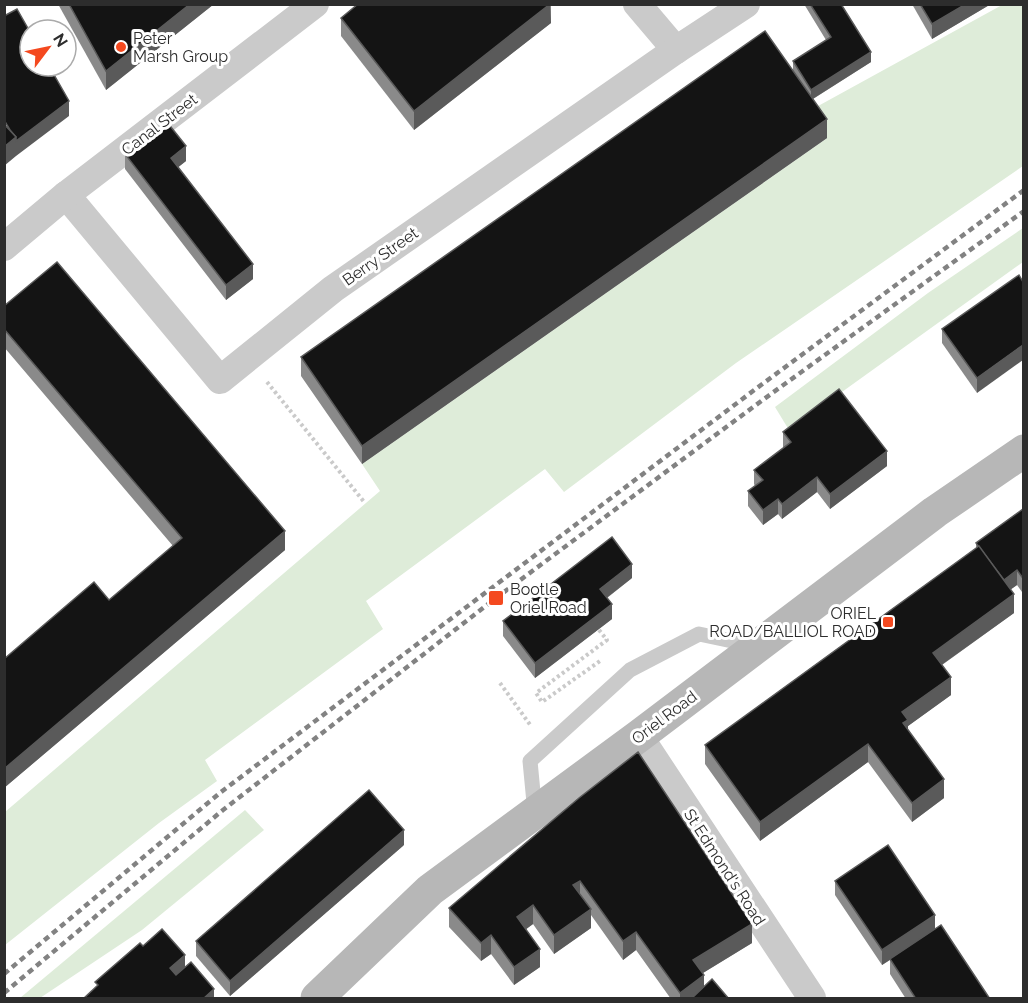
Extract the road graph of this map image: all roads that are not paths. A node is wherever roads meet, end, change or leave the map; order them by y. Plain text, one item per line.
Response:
1 (315, 4) edge
2 (638, 4) edge
3 (746, 4) edge
4 (676, 50) junction
5 (66, 195) junction
6 (4, 246) edge
7 (1023, 451) edge
8 (757, 646) junction
9 (639, 736) junction
10 (535, 813) junction
11 (317, 999) edge
12 (812, 999) edge

1 - 5 street, Canal Street
2 - 4 street
3 - 4 street, Berry Street
4 - 5 street, Berry Street
5 - 6 street, Canal Street
7 - 8 main road, Oriel Road
8 - 9 main road, Oriel Road
8 - 10 lane
9 - 10 main road, Oriel Road
9 - 12 street, St Edmond's Road
10 - 11 main road, Oriel Road

